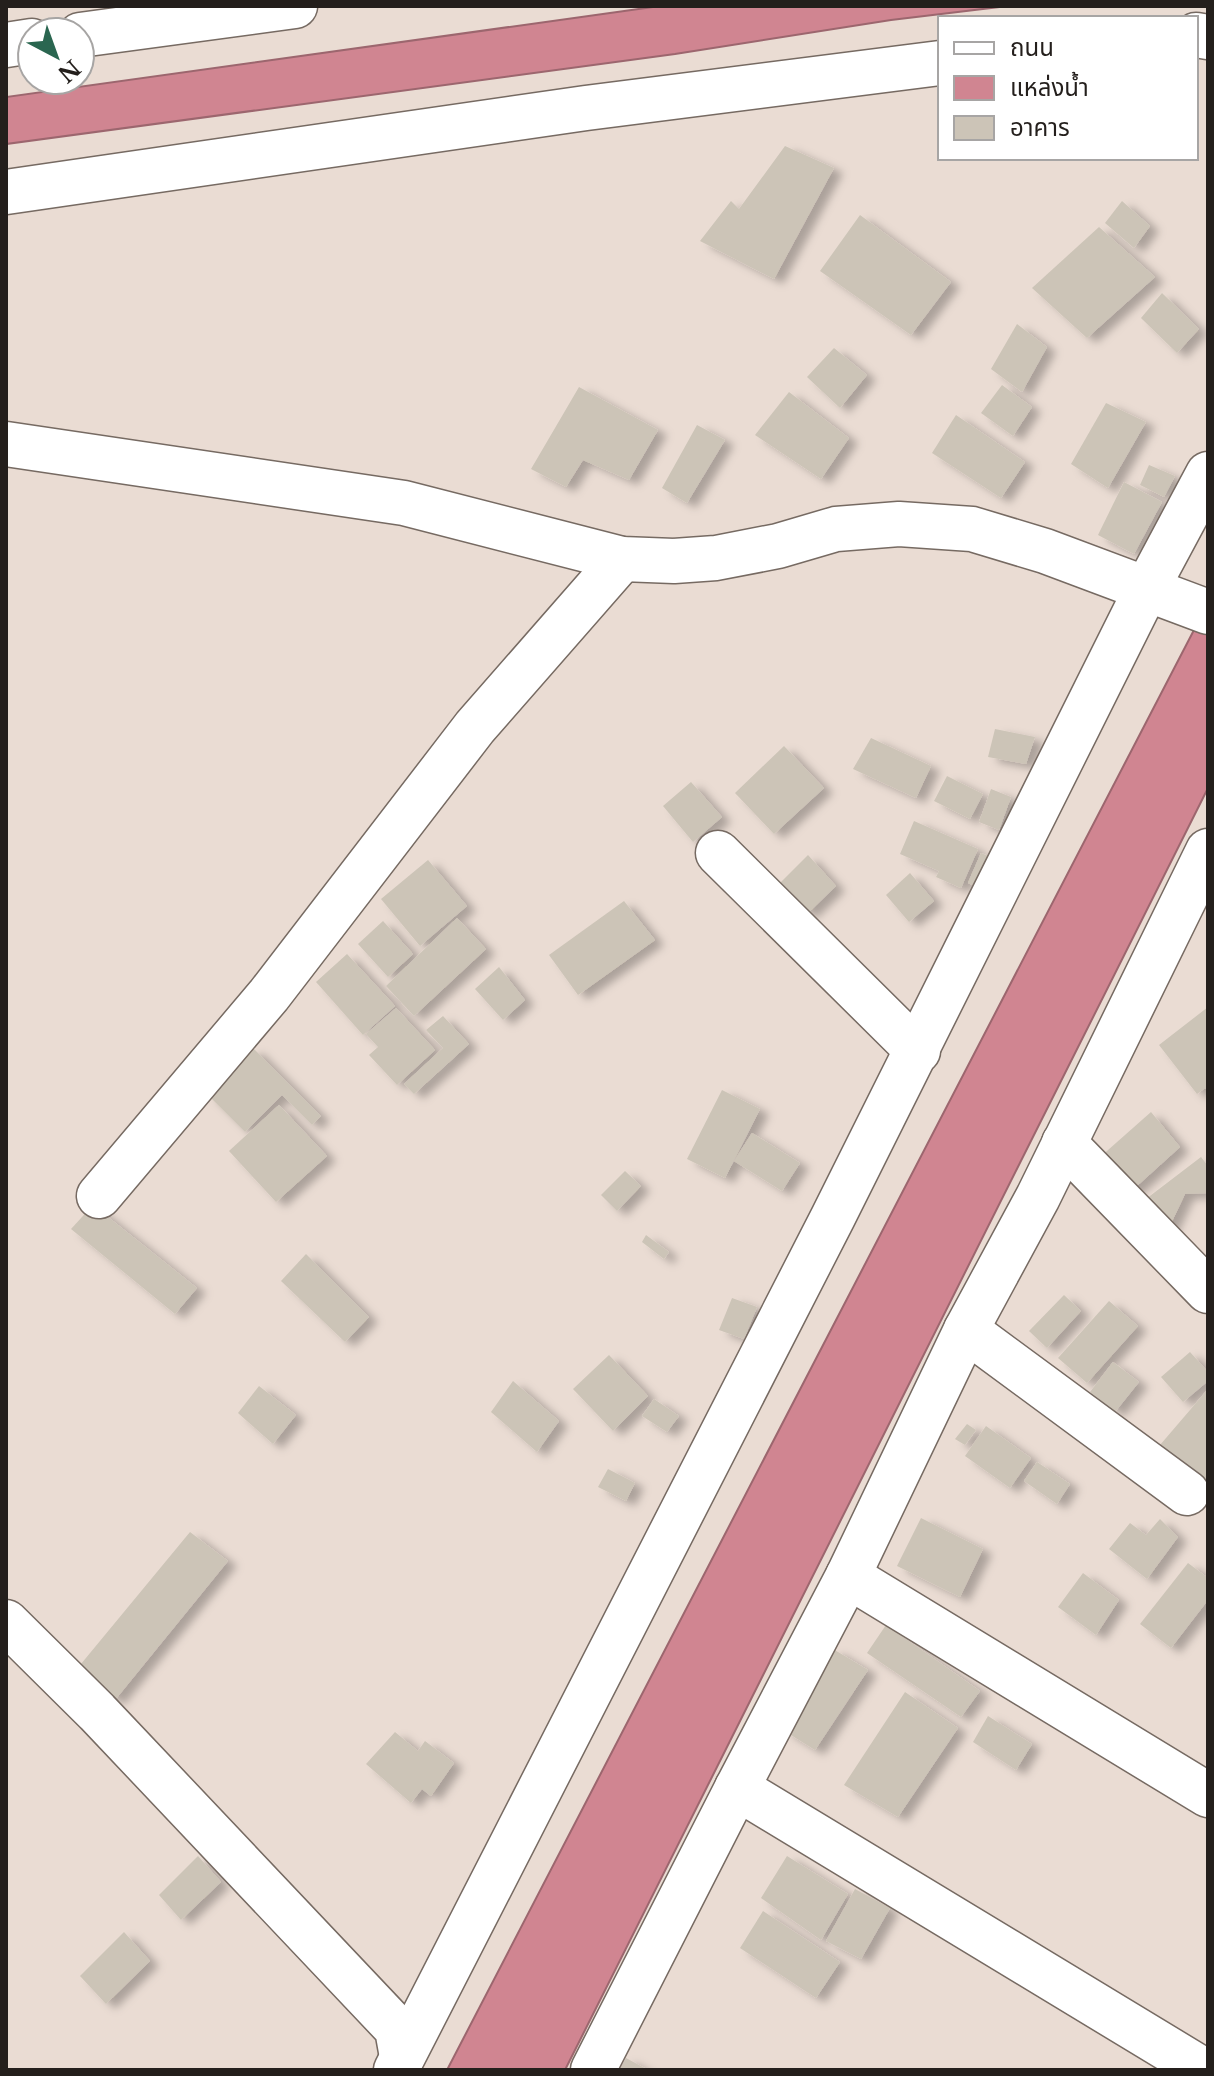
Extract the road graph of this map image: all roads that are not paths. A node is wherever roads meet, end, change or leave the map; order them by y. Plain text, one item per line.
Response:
1 (295, 6) edge
2 (96, 33) edge
3 (938, 63) edge
4 (6, 192) edge
5 (6, 444) edge
6 (1208, 474) edge
7 (622, 559) junction
8 (1146, 590) junction
9 (1208, 612) edge
10 (1208, 851) edge
11 (718, 853) dead end
12 (918, 1051) junction
13 (1064, 1143) junction
14 (99, 1196) dead end
15 (1208, 1291) edge
16 (966, 1330) junction
17 (1187, 1493) dead end
18 (848, 1576) junction
19 (6, 1622) edge
20 (737, 1788) junction
21 (1208, 1795) edge
22 (399, 2064) edge
23 (593, 2070) edge
24 (1203, 2070) edge

1 - 2 street
3 - 4 street
5 - 7 street
6 - 8 street
7 - 8 street
7 - 14 street
8 - 9 street
8 - 12 street
10 - 13 street
11 - 12 street
12 - 22 street
13 - 15 street
13 - 16 street
16 - 17 street
16 - 18 street
18 - 20 street
18 - 21 street
19 - 22 street
20 - 23 street
20 - 24 street

